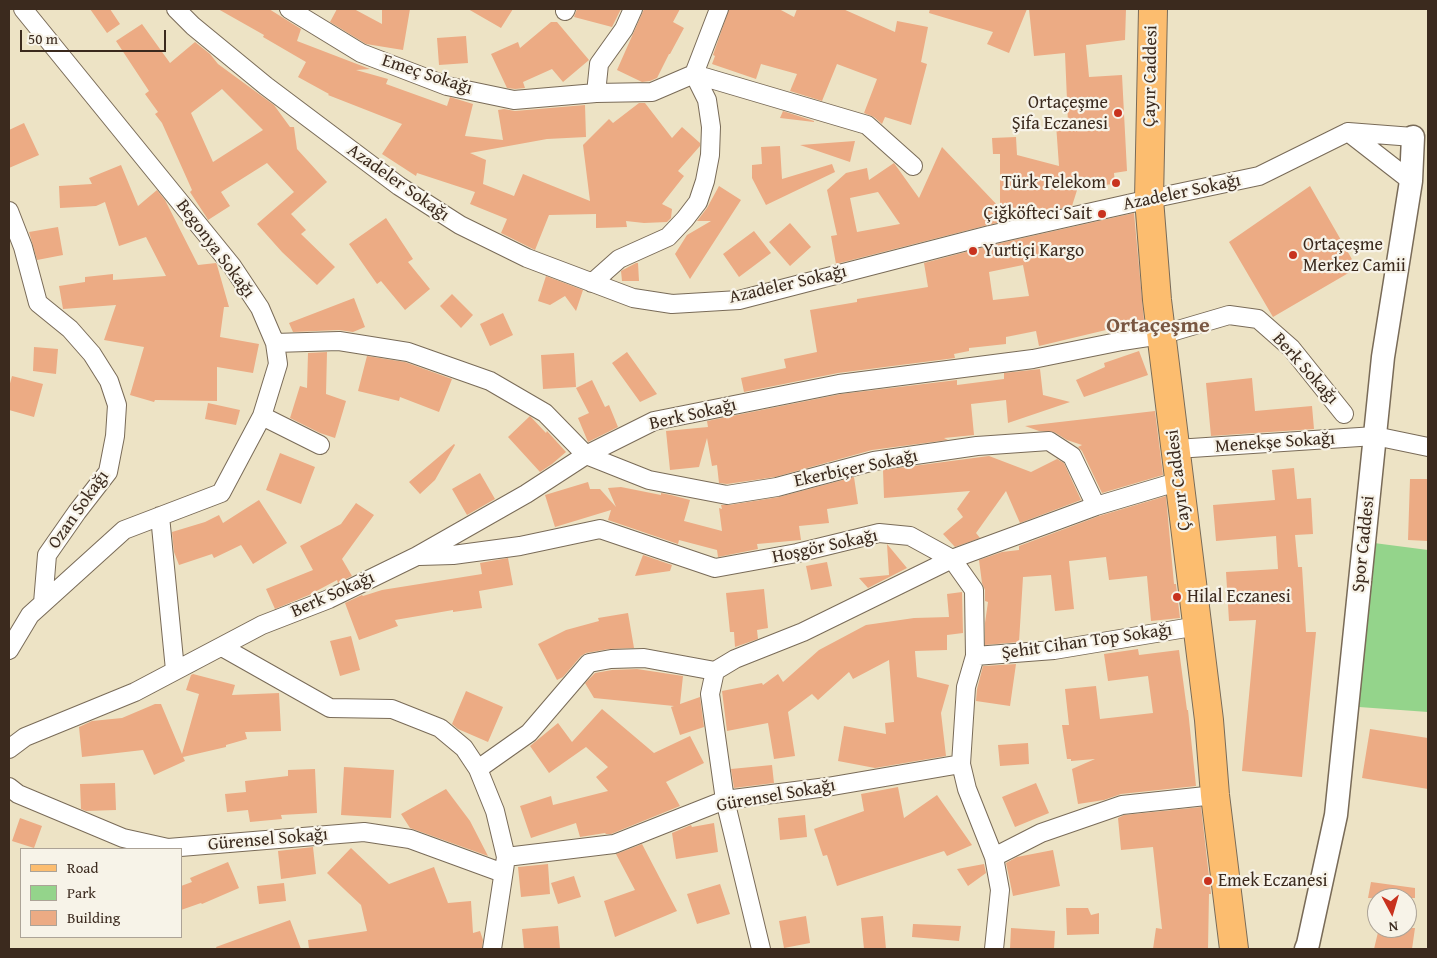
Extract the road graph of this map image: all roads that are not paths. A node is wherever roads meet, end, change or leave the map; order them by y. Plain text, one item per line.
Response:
1 (23, 9) edge
2 (176, 9) edge
3 (288, 9) edge
4 (633, 9) edge
5 (719, 9) edge
6 (1153, 9) edge
7 (694, 74) junction
8 (596, 93) junction
9 (1348, 132) junction
10 (1413, 137) joint
11 (913, 166) dead end
12 (1411, 181) junction
13 (1149, 199) junction
14 (9, 212) edge
15 (592, 282) junction
16 (1161, 335) junction
17 (275, 343) junction
18 (1344, 414) dead end
19 (262, 416) junction
20 (1375, 436) junction
21 (320, 445) dead end
22 (1428, 447) edge
23 (1176, 449) junction
24 (586, 455) junction
25 (1180, 481) junction
26 (1096, 506) junction
27 (160, 516) junction
28 (417, 556) junction
29 (952, 559) junction
30 (43, 603) junction
31 (1198, 626) junction
32 (222, 647) junction
33 (9, 650) edge
34 (975, 656) junction
35 (175, 670) junction
36 (715, 671) junction
37 (9, 749) edge
38 (961, 764) junction
39 (478, 770) junction
40 (9, 787) edge
41 (1215, 795) junction
42 (725, 800) junction
43 (994, 857) junction
44 (505, 865) junction
45 (492, 949) edge
46 (761, 949) edge
47 (994, 949) edge
48 (1234, 949) edge
49 (1306, 949) edge

1 - 17 street, Begonya Sokağı
2 - 15 street, Azadeler Sokağı
3 - 8 street, Emeç Sokağı
4 - 8 street
5 - 7 street
6 - 13 main road, Çayır Caddesi
7 - 8 street, Emeç Sokağı
7 - 11 street
7 - 15 street
9 - 10 street
9 - 12 street
9 - 13 street, Azadeler Sokağı
10 - 12 street, Spor Caddesi
12 - 20 street, Spor Caddesi
13 - 15 street, Azadeler Sokağı
13 - 16 main road, Çayır Caddesi
14 - 30 street, Ozan Sokağı
16 - 18 street, Berk Sokağı
16 - 23 main road, Çayır Caddesi
16 - 24 street, Berk Sokağı
17 - 19 street, Begonya Sokağı
17 - 24 street
19 - 21 street
19 - 27 street, Begonya Sokağı
20 - 22 street, Menekşe Sokağı
20 - 23 street, Menekşe Sokağı
20 - 49 street, Spor Caddesi
23 - 25 main road, Çayır Caddesi
24 - 26 street, Ekerbiçer Sokağı
24 - 28 street, Berk Sokağı
25 - 26 street
25 - 31 main road, Çayır Caddesi
26 - 29 street
27 - 30 street, Begonya Sokağı
27 - 35 street
28 - 29 street, Hoşgör Sokağı
28 - 32 street, Berk Sokağı
29 - 34 street, Hoşgör Sokağı
29 - 36 street
30 - 33 street, Begonya Sokağı
31 - 34 street, Şehit Cihan Top Sokağı
31 - 41 main road, Çayır Caddesi
32 - 35 street, Berk Sokağı
32 - 39 street
34 - 38 street, Hoşgör Sokağı
35 - 37 street, Berk Sokağı
36 - 39 street
36 - 42 street
38 - 42 street, Gürensel Sokağı
38 - 43 street, Hoşgör Sokağı
39 - 44 street
40 - 44 street, Gürensel Sokağı
41 - 43 street
41 - 48 main road, Çayır Caddesi
42 - 44 street, Gürensel Sokağı
42 - 46 street
43 - 47 street, Hoşgör Sokağı
44 - 45 street

